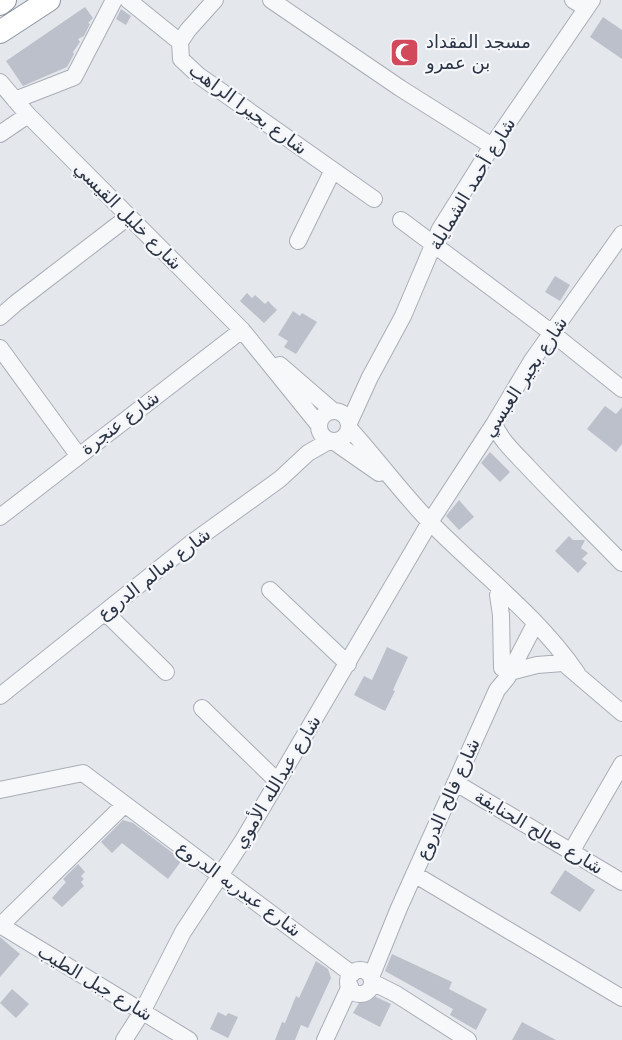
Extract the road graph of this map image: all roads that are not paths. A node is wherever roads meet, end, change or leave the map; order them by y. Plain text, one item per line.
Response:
1 (5, 0) edge
2 (50, 0) edge
3 (114, 0) edge
4 (128, 0) edge
5 (214, 0) edge
6 (271, 0) edge
7 (0, 3) edge
8 (584, 3) edge
9 (0, 32) edge
10 (180, 42) junction
11 (0, 82) edge
12 (15, 100) junction
13 (28, 116) junction
14 (0, 134) edge
15 (492, 146) junction
16 (333, 170) junction
17 (374, 199) dead end
18 (128, 217) junction
19 (401, 220) dead end
20 (622, 234) edge
21 (298, 241) dead end
22 (433, 243) junction
23 (0, 317) edge
24 (242, 330) junction
25 (552, 333) junction
26 (0, 348) edge
27 (258, 349) junction
28 (370, 377) junction
29 (622, 389) edge
30 (334, 410) junction
31 (494, 424) junction
32 (349, 426) junction
33 (325, 433) junction
34 (78, 455) junction
35 (393, 483) junction
36 (0, 517) edge
37 (430, 522) junction
38 (622, 563) edge
39 (494, 588) junction
40 (270, 590) dead end
41 (105, 612) junction
42 (529, 623) junction
43 (348, 664) junction
44 (570, 668) junction
45 (506, 670) junction
46 (166, 672) dead end
47 (0, 696) edge
48 (202, 708) dead end
49 (622, 713) edge
50 (622, 764) edge
51 (277, 781) junction
52 (456, 783) junction
53 (0, 790) edge
54 (124, 805) junction
55 (571, 852) junction
56 (414, 874) junction
57 (221, 876) junction
58 (622, 882) edge
59 (0, 926) edge
60 (362, 982) junction
61 (622, 998) edge
62 (142, 1012) junction
63 (124, 1040) edge
64 (189, 1040) edge
65 (325, 1040) edge
66 (331, 1040) edge
67 (468, 1040) edge

1 - 7 highway
2 - 9 highway
3 - 12 street
4 - 10 street
5 - 10 street, شارع بحيرا الراهب
6 - 15 street
8 - 15 street, شارع أحمد الشمايلة
10 - 16 street, شارع بحيرا الراهب
11 - 12 street, شارع خليل القيسي
12 - 13 street, شارع خليل القيسي
13 - 14 street
13 - 18 street, شارع خليل القيسي
15 - 22 street, شارع أحمد الشمايلة
16 - 17 street, شارع بحيرا الراهب
16 - 21 street
18 - 23 street
18 - 24 street, شارع خليل القيسي
19 - 22 street
20 - 25 street, شارع بجير العبسي
22 - 25 street
22 - 28 street, شارع أحمد الشمايلة
24 - 27 street, شارع خليل القيسي
24 - 34 street, شارع عنجرة
25 - 29 street
25 - 31 street, شارع بجير العبسي
26 - 34 street
27 - 30 street, شارع خليل القيسي
27 - 33 street, شارع خليل القيسي
28 - 30 street, شارع أحمد الشمايلة
28 - 32 street, شارع أحمد الشمايلة
30 - 32 street
30 - 33 street
31 - 37 street, شارع بجير العبسي
31 - 38 street
32 - 33 street
32 - 35 street, شارع خليل القيسي
33 - 35 street, شارع خليل القيسي
33 - 41 street, شارع سالم الدروع
34 - 36 street, شارع عنجرة
35 - 37 street, شارع خليل القيسي
37 - 39 street, شارع خليل القيسي
37 - 43 street, شارع عبدالله الأموي
39 - 42 street, شارع خليل القيسي
39 - 45 street
40 - 43 street
41 - 46 street
41 - 47 street, شارع سالم الدروع
42 - 44 street, شارع خليل القيسي
42 - 45 street, شارع فالح الدروع
43 - 51 street, شارع عبدالله الأموي
44 - 45 street
44 - 49 street, شارع خليل القيسي
45 - 52 street, شارع فالح الدروع
48 - 51 street
50 - 55 street
51 - 57 street, شارع عبدالله الأموي
52 - 55 street, شارع صالح الحنايفة
52 - 56 street, شارع فالح الدروع
53 - 54 street, شارع عبدربه الدروع
54 - 57 street, شارع عبدربه الدروع
54 - 59 street
55 - 58 street, شارع صالح الحنايفة
56 - 60 street, شارع فالح الدروع
56 - 61 street
57 - 60 street, شارع عبدربه الدروع
57 - 62 street, شارع عبدالله الأموي
59 - 62 street, شارع جبل الطيب
60 - 65 street, شارع فالح الدروع
60 - 66 street, شارع فالح الدروع
60 - 67 street, شارع عبدربه الدروع
62 - 63 street, شارع عبدالله الأموي
62 - 64 street, شارع جبل الطيب

